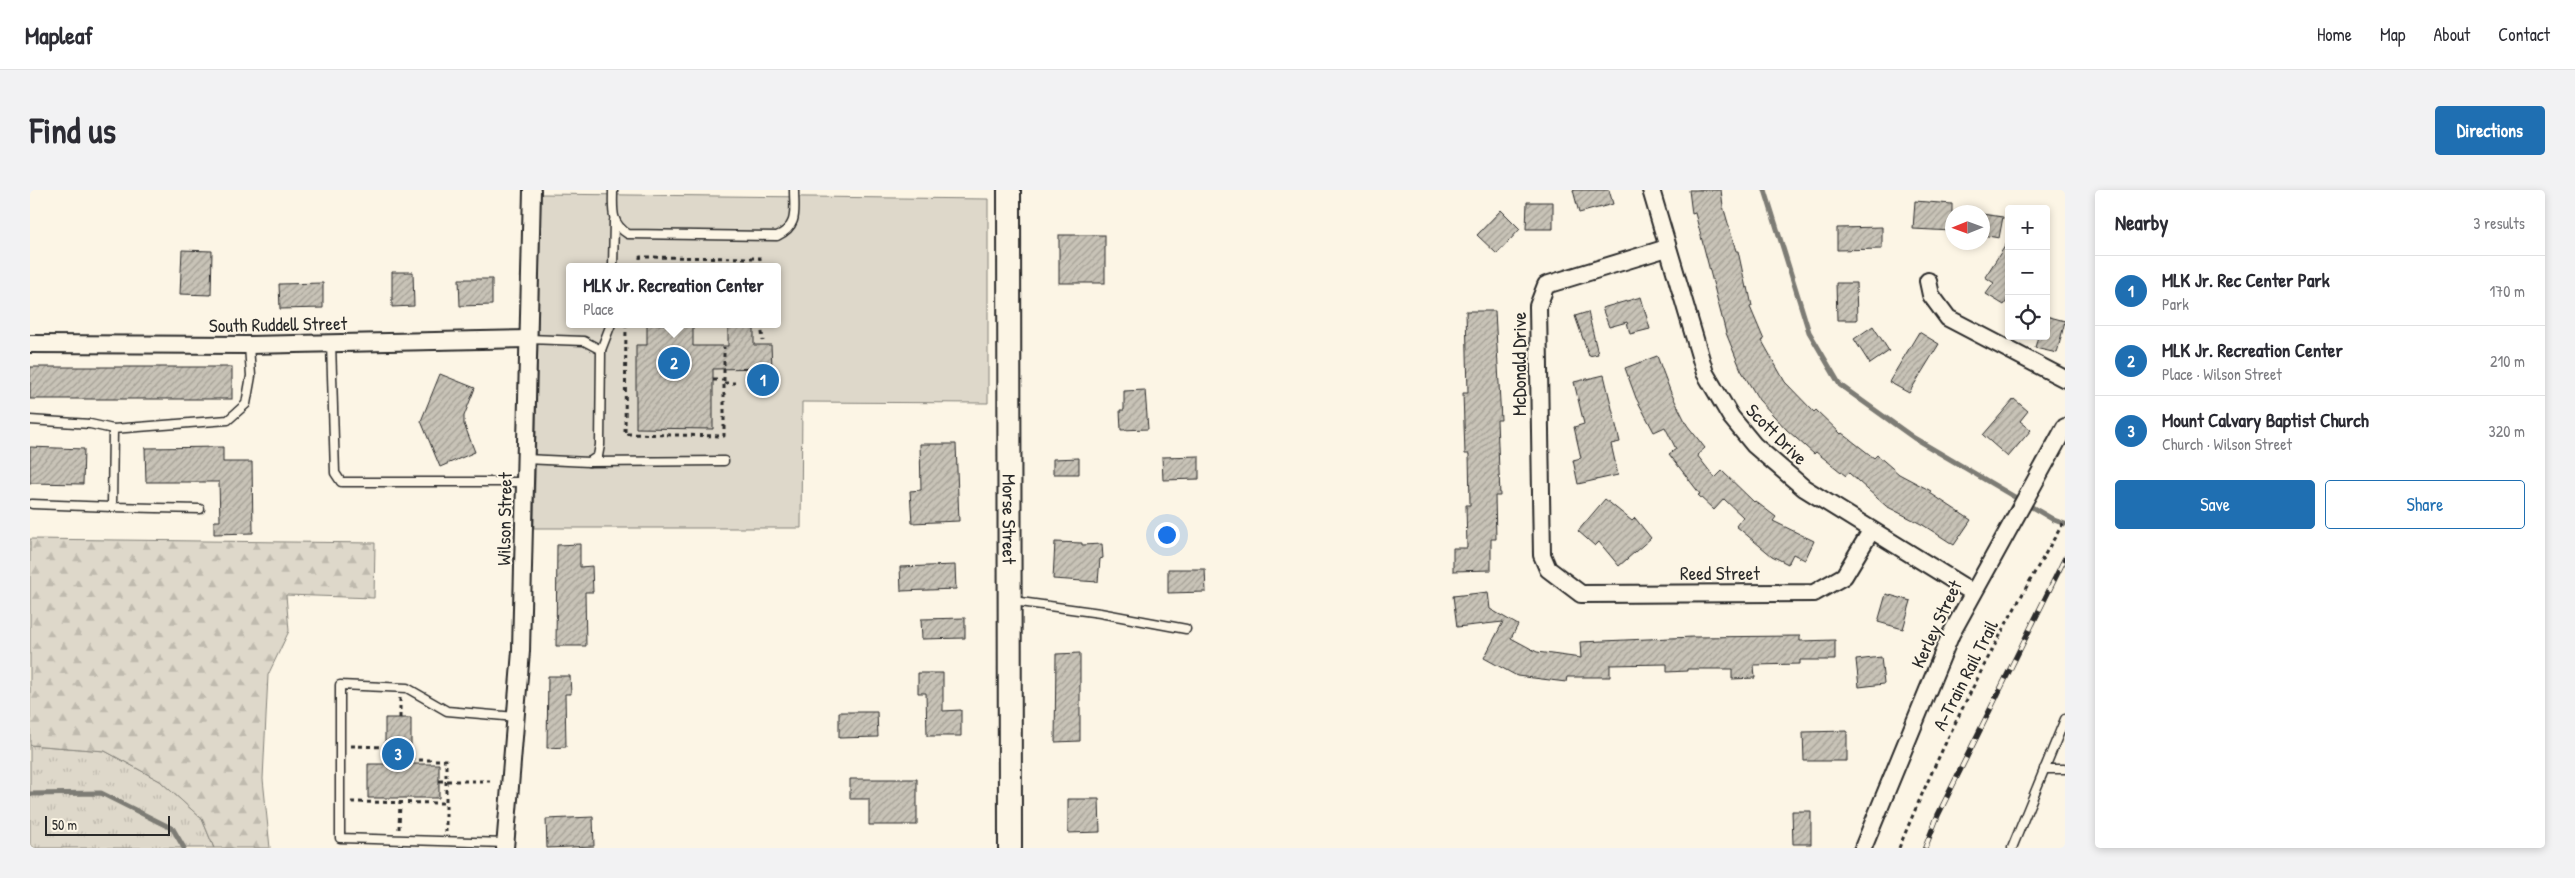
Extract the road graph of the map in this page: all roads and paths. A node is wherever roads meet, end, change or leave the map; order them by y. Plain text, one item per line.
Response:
1 (532, 190) edge
2 (613, 190) edge
3 (794, 190) edge
4 (1009, 190) edge
5 (1651, 190) edge
6 (614, 221) junction
7 (1667, 248) junction
8 (613, 263) edge
9 (640, 263) edge
10 (760, 263) edge
11 (1928, 281) dead end
12 (609, 328) edge
13 (626, 328) edge
14 (761, 328) edge
15 (528, 339) junction
16 (763, 341) dead end
17 (331, 343) junction
18 (30, 344) edge
19 (249, 345) junction
20 (724, 347) dead end
21 (601, 350) junction
22 (2065, 379) edge
23 (713, 380) dead end
24 (724, 382) junction
25 (735, 383) dead end
26 (30, 420) edge
27 (2065, 427) edge
28 (113, 429) junction
29 (525, 459) junction
30 (724, 461) dead end
31 (589, 462) junction
32 (524, 482) junction
33 (32, 504) dead end
34 (112, 507) junction
35 (200, 509) dead end
36 (2065, 520) edge
37 (1871, 531) junction
38 (1548, 569) joint
39 (1972, 592) junction
40 (1009, 600) junction
41 (1186, 629) dead end
42 (400, 687) junction
43 (516, 717) junction
44 (400, 718) dead end
45 (2065, 719) edge
46 (340, 746) junction
47 (385, 747) dead end
48 (411, 760) dead end
49 (2044, 769) junction
50 (2065, 769) edge
51 (439, 781) dead end
52 (446, 781) junction
53 (490, 781) dead end
54 (340, 802) junction
55 (400, 802) junction
56 (446, 803) junction
57 (399, 840) junction
58 (446, 841) junction
59 (505, 845) edge
60 (1010, 848) edge
61 (1863, 848) edge
62 (1899, 848) edge
63 (2012, 848) edge

1 - 15 street, Wilson Street
2 - 6 lane
3 - 6 lane
4 - 40 street, Morse Street
5 - 7 street, Scott Drive
6 - 8 lane
7 - 37 street, Scott Drive
7 - 38 street, McDonald Drive
9 - 10 path
11 - 22 street
12 - 21 lane
13 - 24 path
14 - 16 path
15 - 17 street, South Ruddell Street
15 - 21 lane
15 - 29 street, Wilson Street
17 - 19 street, South Ruddell Street
17 - 32 lane
18 - 19 street, South Ruddell Street
19 - 28 lane
20 - 24 path
21 - 31 lane
23 - 24 path
24 - 25 path
26 - 28 lane
27 - 39 street, Kerley Street
28 - 34 lane
29 - 31 lane
29 - 32 street, Wilson Street
30 - 31 lane
32 - 43 street, Wilson Street
33 - 34 lane
34 - 35 lane
36 - 62 path, A-Train Rail Trail
37 - 38 street, Reed Street
37 - 39 street, Scott Drive
39 - 61 street, Kerley Street
40 - 41 lane
40 - 60 street, Morse Street
42 - 43 lane
42 - 44 path
42 - 46 lane
43 - 59 street, Wilson Street
45 - 49 lane
46 - 47 path
46 - 54 lane
48 - 52 path
49 - 50 lane
49 - 63 lane
51 - 52 path
52 - 53 path
52 - 56 path
54 - 55 path
54 - 57 lane
55 - 56 path
55 - 57 path
56 - 58 path
57 - 58 lane
58 - 59 lane

